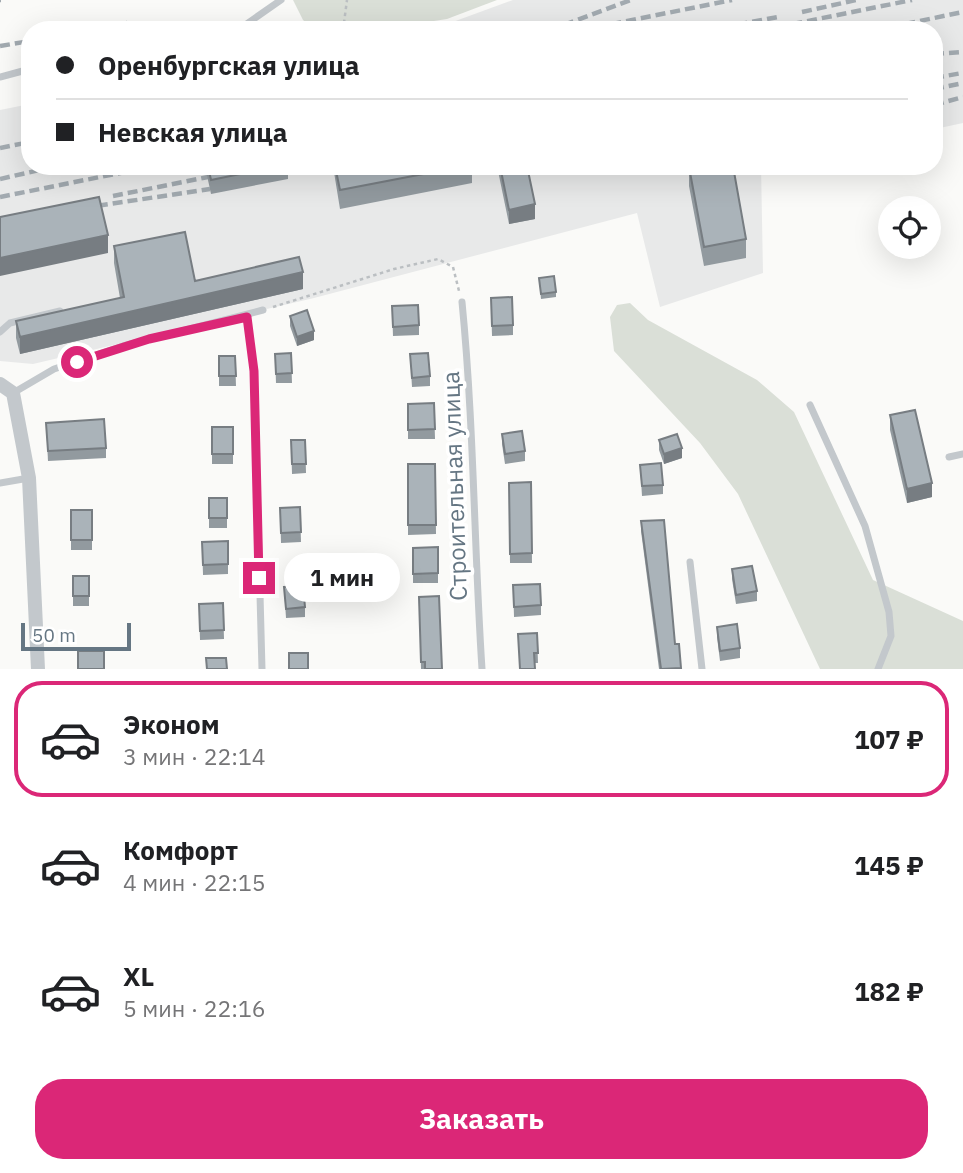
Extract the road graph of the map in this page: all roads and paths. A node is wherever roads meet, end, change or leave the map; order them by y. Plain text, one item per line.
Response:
1 (281, 0) edge
2 (347, 0) edge
3 (251, 21) edge
4 (344, 21) edge
5 (21, 71) edge
6 (0, 77) edge
7 (462, 302) joint
8 (263, 310) joint
9 (60, 311) edge
10 (247, 317) junction
11 (0, 332) edge
12 (0, 384) edge
13 (13, 393) junction
14 (810, 405) dead end
15 (963, 454) edge
16 (949, 457) dead end
17 (29, 478) junction
18 (0, 483) edge
19 (690, 562) dead end
20 (37, 669) edge
21 (262, 669) edge
22 (482, 669) edge
23 (702, 669) edge
24 (878, 669) edge

1 - 3 lane
2 - 4 path
5 - 6 lane
7 - 8 path
7 - 22 lane, Строительная улица
8 - 10 lane
9 - 11 lane
10 - 13 lane
10 - 21 lane
12 - 13 street
13 - 17 street
14 - 24 lane
15 - 16 lane
17 - 18 lane
17 - 20 street
19 - 23 lane

